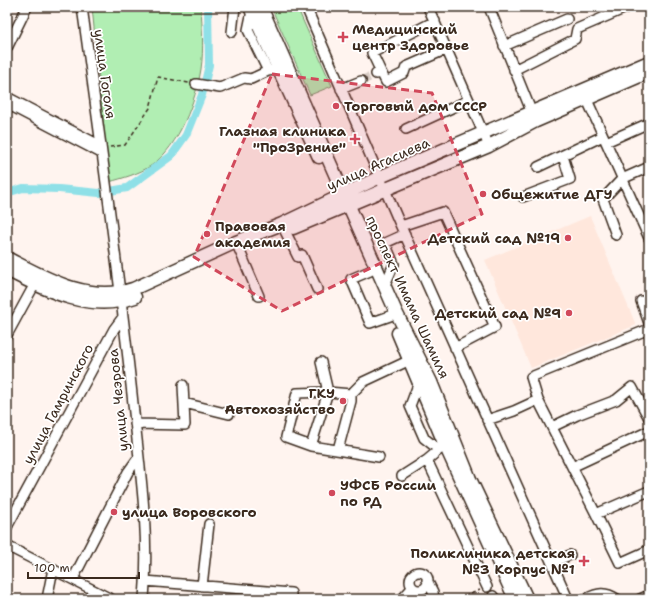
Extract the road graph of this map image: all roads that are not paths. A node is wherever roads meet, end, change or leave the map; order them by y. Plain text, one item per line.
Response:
1 (27, 7) edge
2 (82, 7) edge
3 (235, 7) edge
4 (306, 7) edge
5 (428, 7) edge
6 (489, 7) edge
7 (628, 7) edge
8 (254, 8) edge
9 (567, 19) dead end
10 (434, 21) junction
11 (232, 32) dead end
12 (504, 46) junction
13 (7, 48) edge
14 (447, 49) junction
15 (649, 62) edge
16 (273, 70) junction
17 (514, 70) junction
18 (649, 72) edge
19 (361, 81) tunnel mouth
20 (196, 84) road end
21 (341, 90) junction
22 (585, 95) junction
23 (7, 97) edge
24 (469, 100) junction
25 (7, 104) edge
26 (534, 117) junction
27 (649, 123) edge
28 (406, 129) dead end
29 (484, 134) junction
30 (604, 139) junction
31 (489, 146) junction
32 (101, 149) junction
33 (563, 156) junction
34 (538, 167) dead end
35 (649, 167) edge
36 (380, 177) junction
37 (622, 179) junction
38 (107, 187) joint
39 (386, 190) junction
40 (523, 197) dead end
41 (344, 201) junction
42 (646, 228) edge
43 (403, 230) junction
44 (286, 231) junction
45 (616, 235) dead end
46 (649, 238) edge
47 (238, 246) junction
48 (7, 258) edge
49 (7, 270) edge
50 (370, 271) junction
51 (37, 280) junction
52 (385, 285) junction
53 (317, 290) dead end
54 (259, 296) dead end
55 (120, 298) junction
56 (640, 301) dead end
57 (390, 316) junction
58 (124, 317) junction
59 (649, 323) edge
60 (649, 329) edge
61 (7, 335) edge
62 (455, 348) junction
63 (410, 360) junction
64 (321, 362) dead end
65 (419, 382) junction
66 (183, 385) dead end
67 (328, 392) junction
68 (351, 394) junction
69 (538, 400) junction
70 (184, 403) junction
71 (229, 414) dead end
72 (649, 418) edge
73 (488, 420) junction
74 (135, 424) junction
75 (552, 427) junction
76 (649, 431) edge
77 (311, 446) junction
78 (441, 447) junction
79 (343, 451) junction
80 (379, 457) dead end
81 (138, 458) junction
82 (427, 460) junction
83 (572, 468) junction
84 (402, 476) dead end
85 (649, 491) edge
86 (596, 514) junction
87 (210, 524) dead end
88 (7, 527) edge
89 (7, 546) edge
90 (649, 550) edge
91 (570, 555) dead end
92 (552, 563) junction
93 (53, 569) junction
94 (73, 579) junction
95 (428, 580) junction
96 (145, 581) junction
97 (202, 586) junction
98 (487, 587) road end
99 (414, 589) junction
100 (649, 595) edge
101 (47, 599) edge
102 (111, 599) edge
103 (144, 599) edge
104 (291, 599) edge
105 (402, 599) edge
106 (423, 599) edge
107 (434, 599) edge
108 (515, 599) edge
109 (527, 599) edge
110 (568, 599) edge
111 (585, 599) edge
112 (617, 599) edge
113 (640, 599) edge

1 - 13 street
2 - 32 street, улица Гоголя
3 - 11 street
4 - 21 street
5 - 10 street
6 - 12 street
7 - 17 street
8 - 16 main road, проспект Имама Шамиля
8 - 41 main road, проспект Имама Шамиля
9 - 12 street
10 - 14 street
10 - 14 street
12 - 17 street
14 - 24 street
15 - 22 main road, улица Агасиева
16 - 20 street
16 - 41 main road, проспект Имама Шамиля
17 - 26 street
18 - 22 main road, улица Агасиева
19 - 21 street
21 - 36 street
22 - 26 main road, улица Агасиева
22 - 30 street
23 - 32 street
24 - 28 street
24 - 29 street
25 - 32 street
26 - 29 main road, улица Агасиева
26 - 31 main road, улица Агасиева
27 - 30 street
29 - 31 street
29 - 36 main road, улица Агасиева
30 - 33 street
30 - 37 street
31 - 39 main road, улица Агасиева
32 - 38 street, улица Гоголя
33 - 34 street
33 - 40 street
35 - 37 street
36 - 39 street
36 - 41 main road, улица Агасиева
37 - 42 street
37 - 45 street
38 - 55 street, улица Чеэрова
39 - 41 main road, улица Агасиева
39 - 43 street
41 - 44 main road, улица Агасиева
41 - 47 main road, улица Агасиева
41 - 50 main road, проспект Имама Шамиля
41 - 52 main road, проспект Имама Шамиля
42 - 46 street
43 - 52 street
43 - 62 street
43 - 62 street
44 - 47 main road, улица Агасиева
44 - 53 street
47 - 54 street
47 - 55 main road, улица Агасиева
48 - 51 main road
49 - 51 main road
50 - 57 main road, проспект Имама Шамиля
50 - 57 street
51 - 55 main road
51 - 61 street
52 - 109 main road, проспект Имама Шамиля
55 - 58 street, улица Чеэрова
56 - 59 street
57 - 63 main road, проспект Имама Шамиля
58 - 74 street, улица Чеэрова
58 - 88 street, улица Гамринского
60 - 69 street
62 - 73 street
63 - 65 main road, проспект Имама Шамиля
63 - 68 street
64 - 67 street
65 - 78 main road, проспект Имама Шамиля
65 - 78 street
66 - 70 street
67 - 68 street
67 - 77 street
67 - 77 street
68 - 79 street
69 - 73 street
69 - 75 street
70 - 71 street
70 - 74 street
72 - 75 street
73 - 92 street
74 - 81 street, улица Чеэрова
75 - 83 street
76 - 83 street
77 - 79 street
78 - 82 street
78 - 108 main road, проспект Имама Шамиля
79 - 80 street
81 - 94 street
81 - 96 street, улица Чеэрова
82 - 84 street
82 - 98 street
83 - 86 street
85 - 86 street
86 - 90 street
87 - 97 street
89 - 93 street
91 - 92 street
92 - 110 street
93 - 94 street
93 - 101 street
94 - 102 street
95 - 99 street
95 - 99 street
95 - 107 street
96 - 97 street
96 - 103 street, улица Чеэрова
97 - 104 street
99 - 105 street
99 - 106 street
100 - 113 street
111 - 112 street

